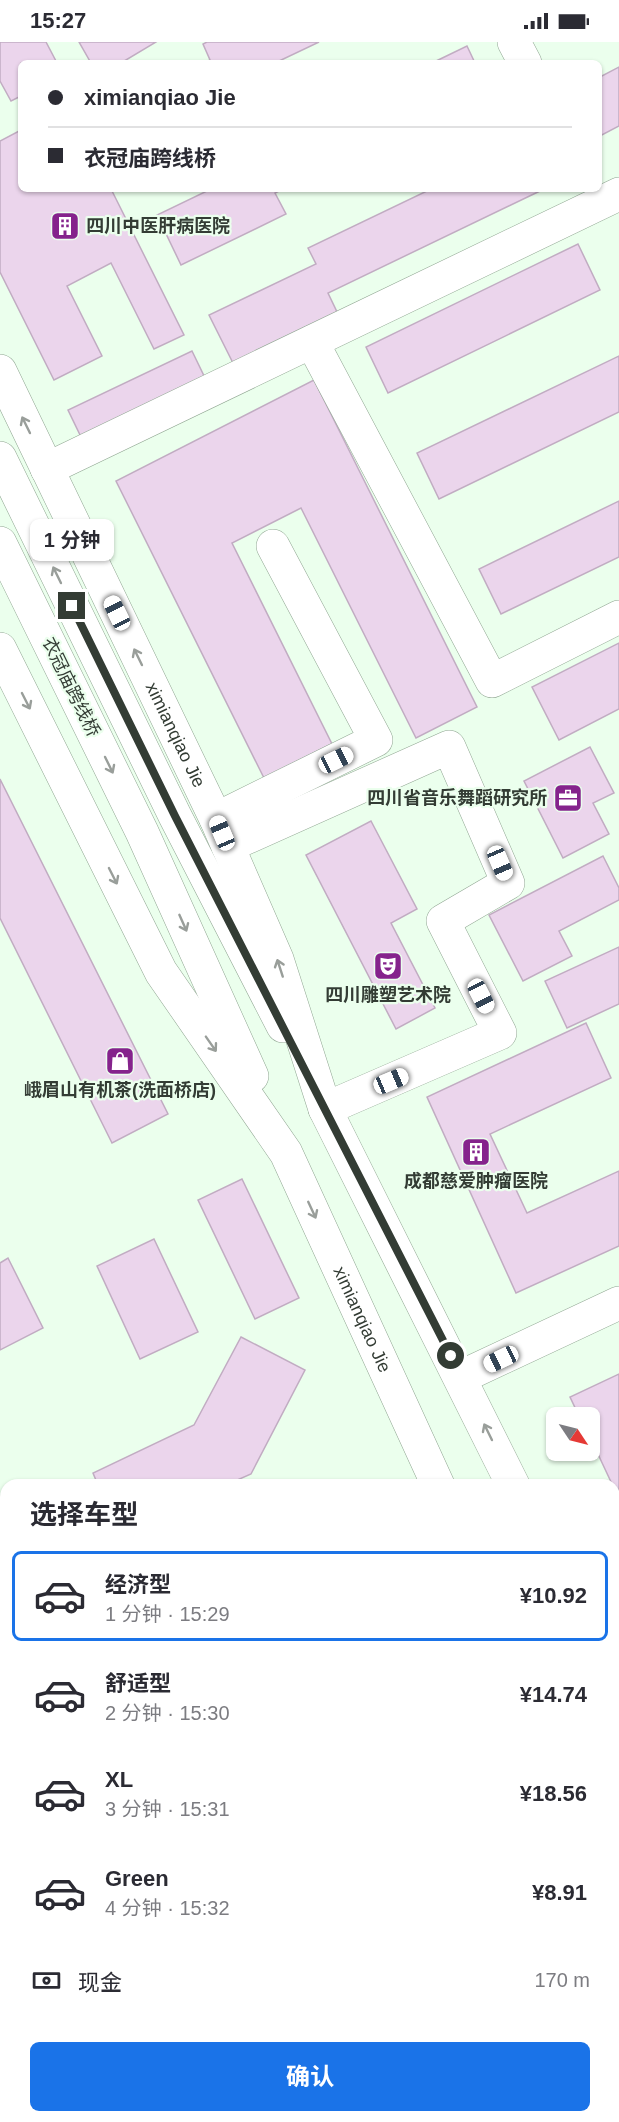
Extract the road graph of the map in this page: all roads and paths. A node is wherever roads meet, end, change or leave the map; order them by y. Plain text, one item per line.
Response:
1 (514, 42) edge
2 (523, 60) edge
3 (603, 196) edge
4 (312, 342) junction
5 (0, 371) edge
6 (0, 459) edge
7 (47, 469) junction
8 (0, 543) edge
9 (273, 546) dead end
10 (619, 617) edge
11 (0, 649) edge
12 (175, 816) joint
13 (142, 832) joint
14 (222, 833) junction
15 (325, 1109) junction
16 (286, 1153) junction
17 (619, 1303) edge
18 (461, 1377) junction
19 (435, 1479) edge
20 (510, 1479) edge

1 - 2 main road
3 - 4 main road
4 - 7 main road
4 - 10 main road
7 -> 5 main road, ximianqiao Jie
12 -> 6 main road, 衣冠庙跨线桥
14 -> 7 main road, ximianqiao Jie
8 -> 13 main road, 衣冠庙跨线桥
9 - 14 main road
11 -> 16 main road, ximianqiao Jie
12 - 15 main road, ximianqiao Jie
13 -> 16 main road, ximianqiao Jie
15 -> 14 main road, ximianqiao Jie
14 - 15 main road
15 - 18 main road, ximianqiao Jie
16 -> 19 main road, ximianqiao Jie
17 - 18 main road
20 -> 18 main road, ximianqiao Jie

